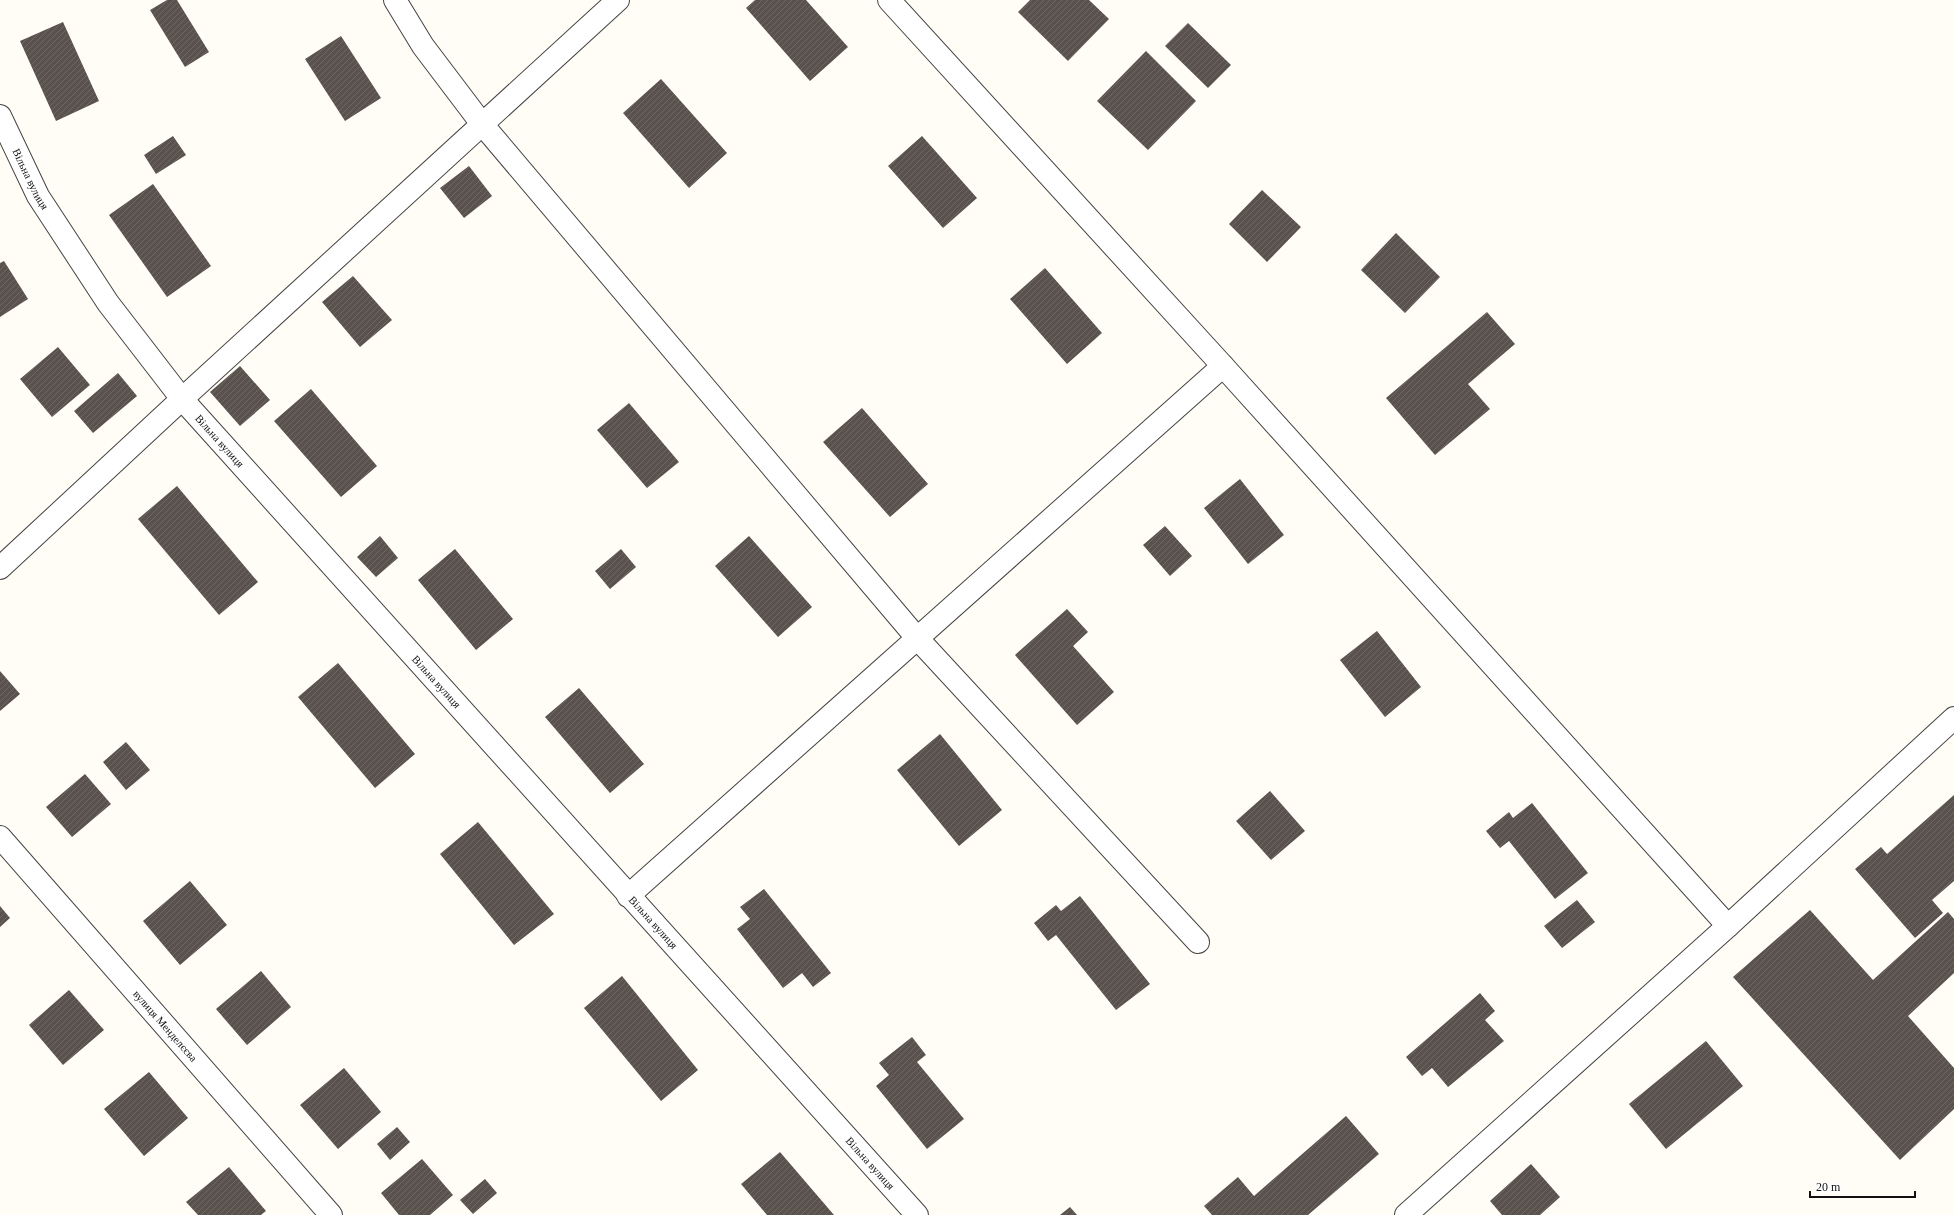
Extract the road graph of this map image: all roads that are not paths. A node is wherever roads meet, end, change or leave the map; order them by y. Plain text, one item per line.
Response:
1 (395, 0) edge
2 (618, 0) edge
3 (889, 0) edge
4 (0, 116) edge
5 (482, 124) junction
6 (1223, 366) junction
7 (182, 399) junction
8 (0, 568) edge
9 (917, 638) junction
10 (1954, 718) edge
11 (0, 837) edge
12 (628, 896) junction
13 (1728, 926) junction
14 (1198, 942) dead end
15 (330, 1215) edge
16 (917, 1215) edge
17 (1406, 1215) edge

1 - 5 street
2 - 5 street
3 - 6 street
4 - 7 street, Вільна вулиця
5 - 7 street
5 - 9 street
6 - 9 street
6 - 13 street
7 - 8 street
7 - 12 street, Вільна вулиця
9 - 12 street
9 - 14 street
10 - 13 street
11 - 15 street, вулиця Менделєєва
12 - 16 street, Вільна вулиця
13 - 17 street

